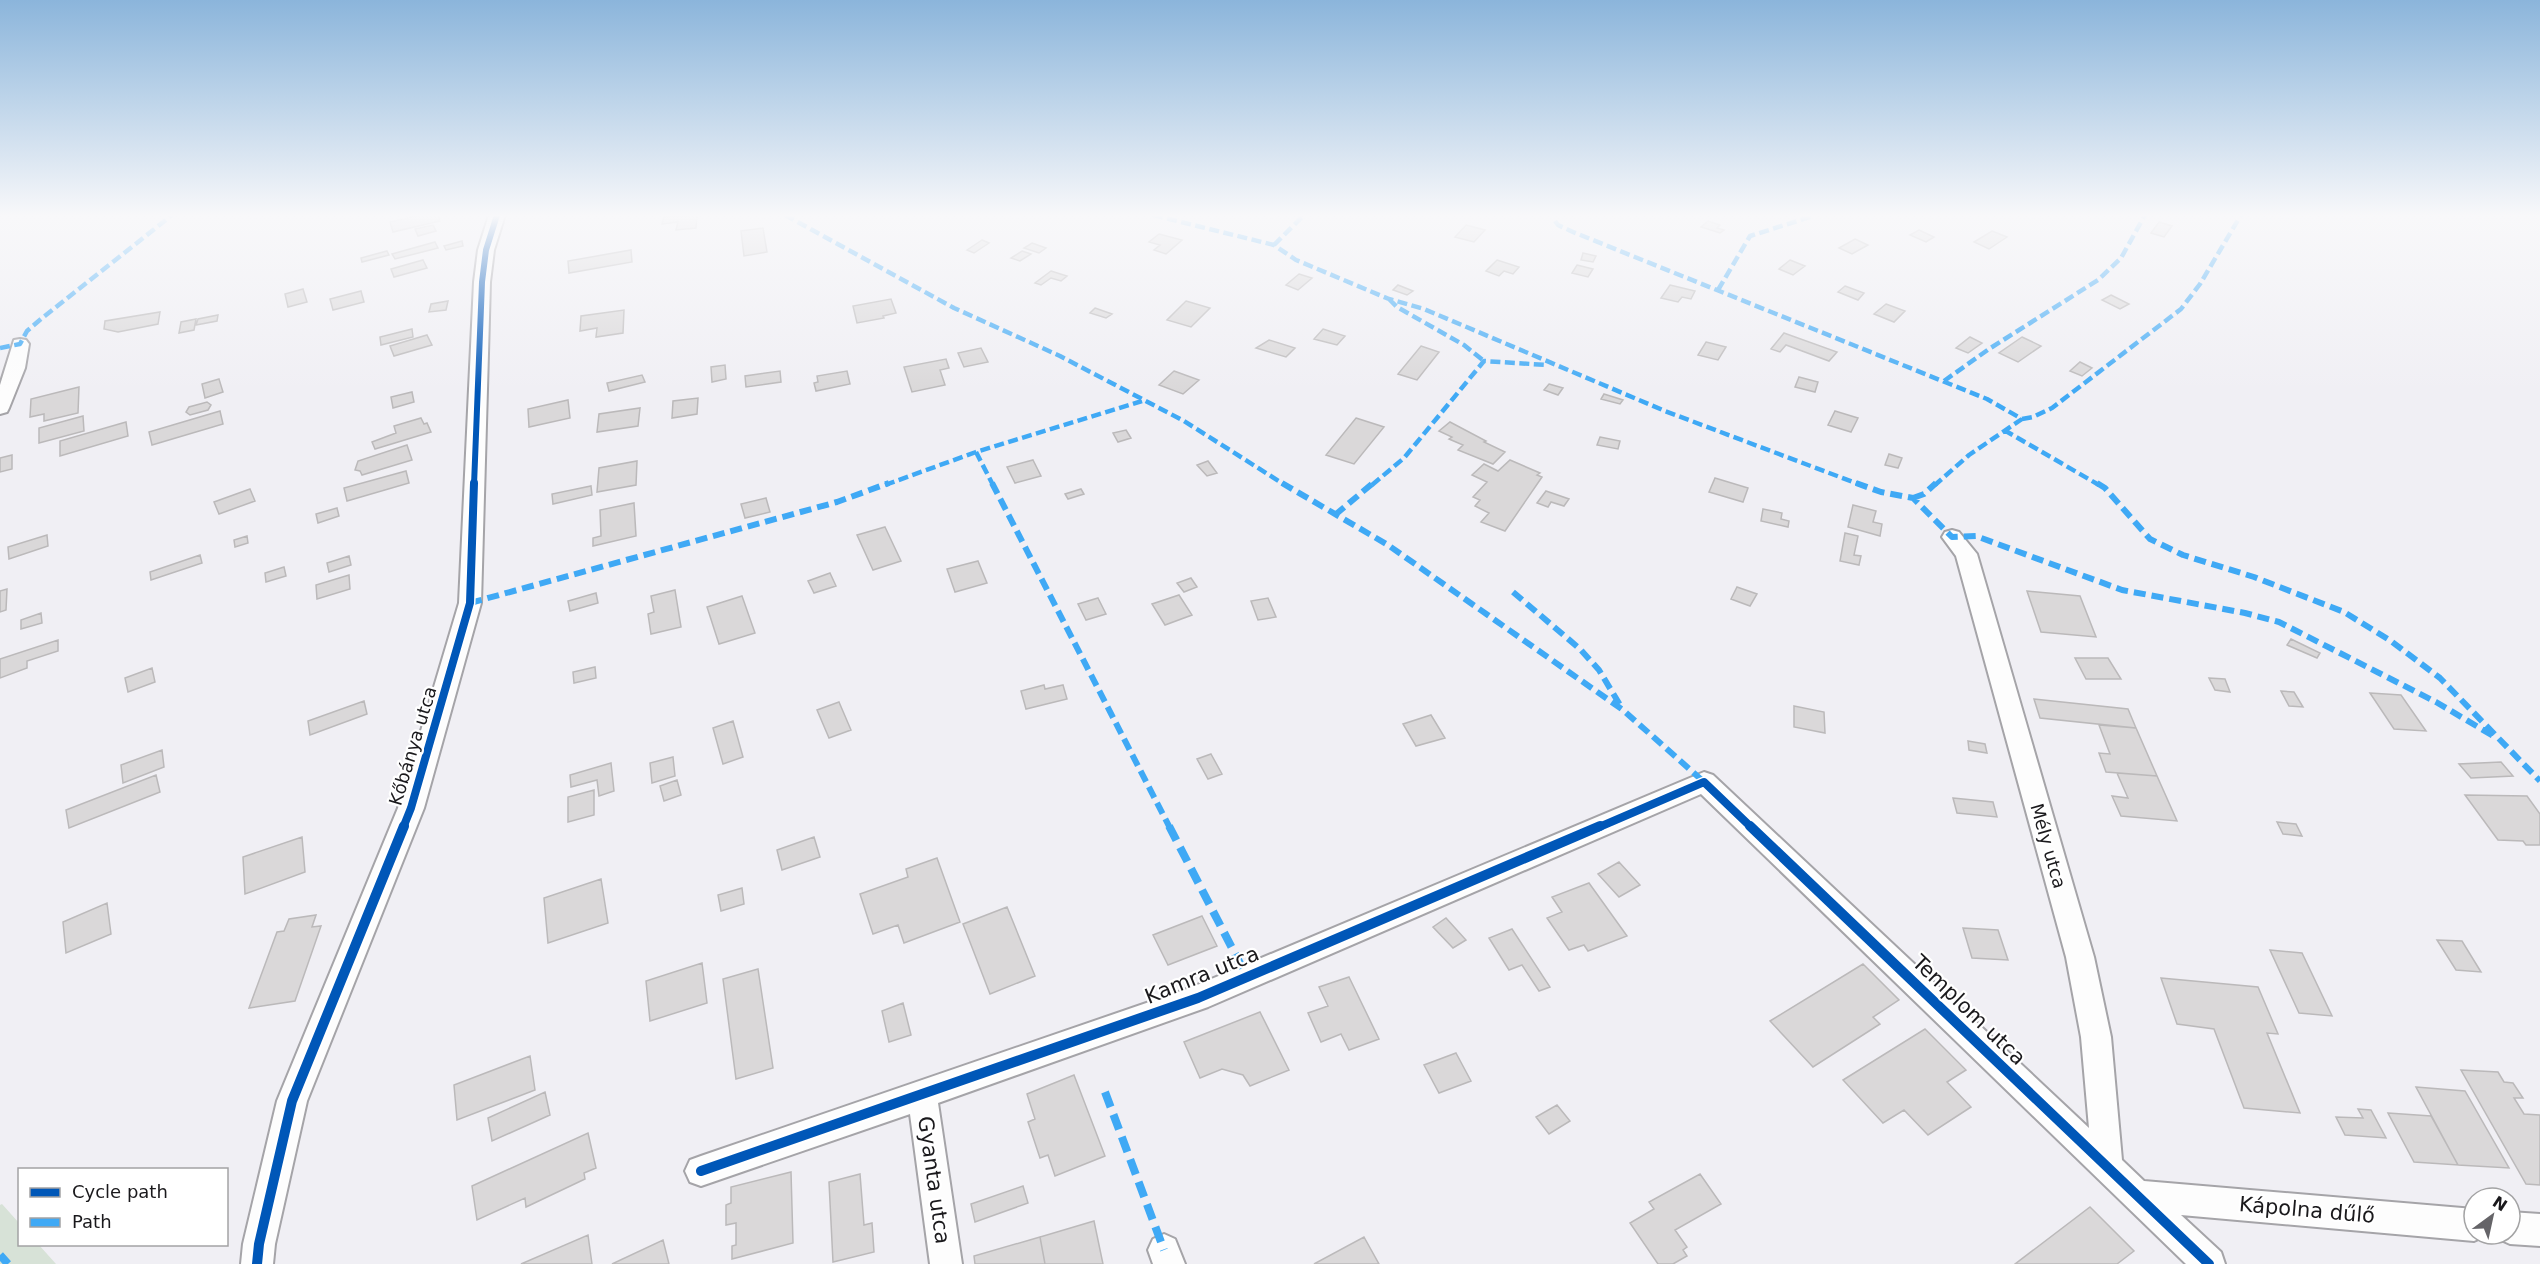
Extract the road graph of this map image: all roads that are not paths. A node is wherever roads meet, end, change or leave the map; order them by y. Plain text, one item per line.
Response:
1 (483, 274) edge
2 (20, 344) dead end
3 (0, 408) edge
4 (1952, 537) dead end
5 (1704, 782) joint
6 (922, 1095) junction
7 (2107, 1165) junction
8 (701, 1171) dead end
9 (2140, 1196) junction
10 (2462, 1223) edge
11 (2522, 1229) edge
12 (2540, 1230) edge
13 (257, 1264) edge
14 (946, 1264) edge
15 (2209, 1264) edge

1 - 13 street, Kőbánya utca
2 - 3 street
4 - 7 street, Mély utca
5 - 6 street, Kamra utca
5 - 7 street, Templom utca
6 - 8 street, Kamra utca
6 - 14 street, Gyanta utca
7 - 9 street, Templom utca
9 - 10 street, Kápolna dűlő
9 - 15 street, Templom utca
11 - 12 street

